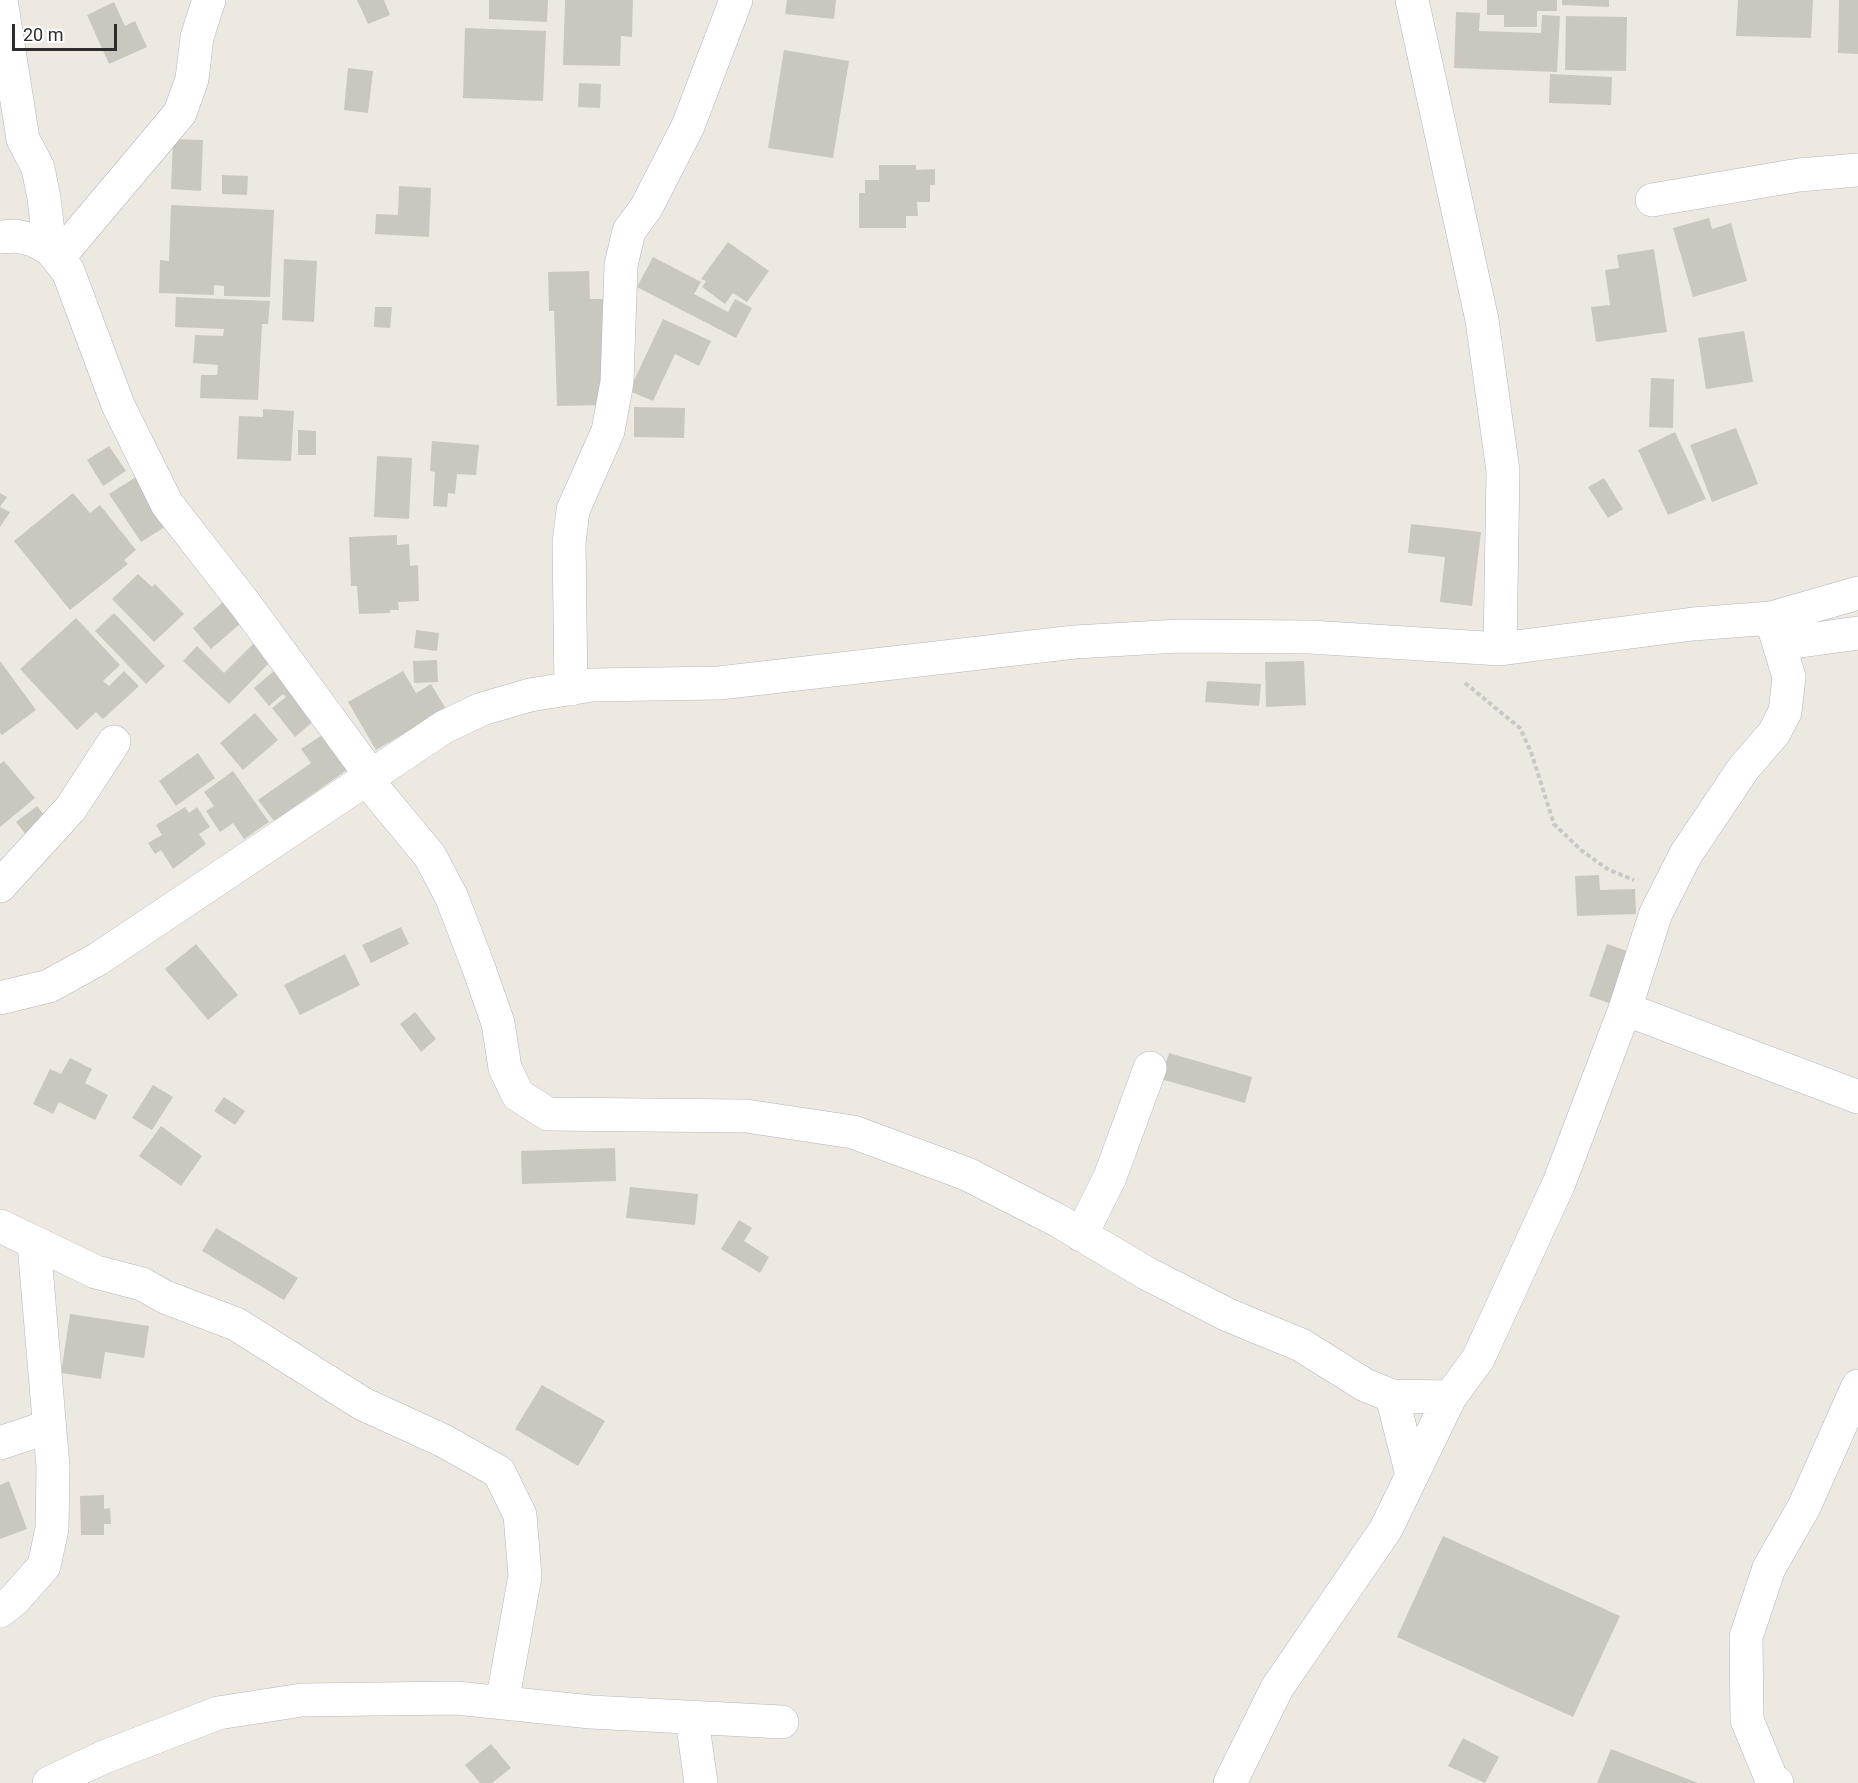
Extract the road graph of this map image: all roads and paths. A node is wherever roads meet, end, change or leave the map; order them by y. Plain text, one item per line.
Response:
1 (1, 0) edge
2 (209, 0) edge
3 (736, 0) edge
4 (1412, 0) edge
5 (1858, 170) edge
6 (1652, 200) dead end
7 (0, 237) edge
8 (54, 254) junction
9 (1858, 592) edge
10 (1775, 631) junction
11 (1858, 633) edge
12 (1500, 649) junction
13 (1460, 679) dead end
14 (571, 689) junction
15 (114, 742) dead end
16 (369, 779) junction
17 (0, 886) edge
18 (1666, 894) junction
19 (0, 998) edge
20 (1625, 1009) junction
21 (1150, 1068) dead end
22 (1858, 1097) edge
23 (0, 1226) edge
24 (1081, 1235) junction
25 (34, 1244) junction
26 (1858, 1386) edge
27 (1392, 1396) junction
28 (1450, 1397) junction
29 (48, 1427) junction
30 (0, 1443) edge
31 (1412, 1475) junction
32 (0, 1611) edge
33 (502, 1703) junction
34 (692, 1719) junction
35 (782, 1722) dead end
36 (49, 1783) edge
37 (701, 1783) edge
38 (1230, 1783) edge
39 (1777, 1783) edge

1 - 8 street
2 - 8 street
3 - 14 street
4 - 12 street
5 - 6 street
7 - 8 street
8 - 16 street
9 - 10 street
10 - 11 street
10 - 12 street
10 - 18 street
12 - 14 street
13 - 18 path
14 - 16 street
15 - 17 street
16 - 19 street
16 - 24 street
18 - 20 street
20 - 22 street
20 - 28 street
21 - 24 street
23 - 25 street
24 - 27 street
25 - 29 street
25 - 33 street
26 - 39 street
27 - 28 street
27 - 31 street
28 - 31 street
29 - 30 street
29 - 32 street
31 - 38 street
33 - 34 street
33 - 36 street
34 - 35 street
34 - 37 street

